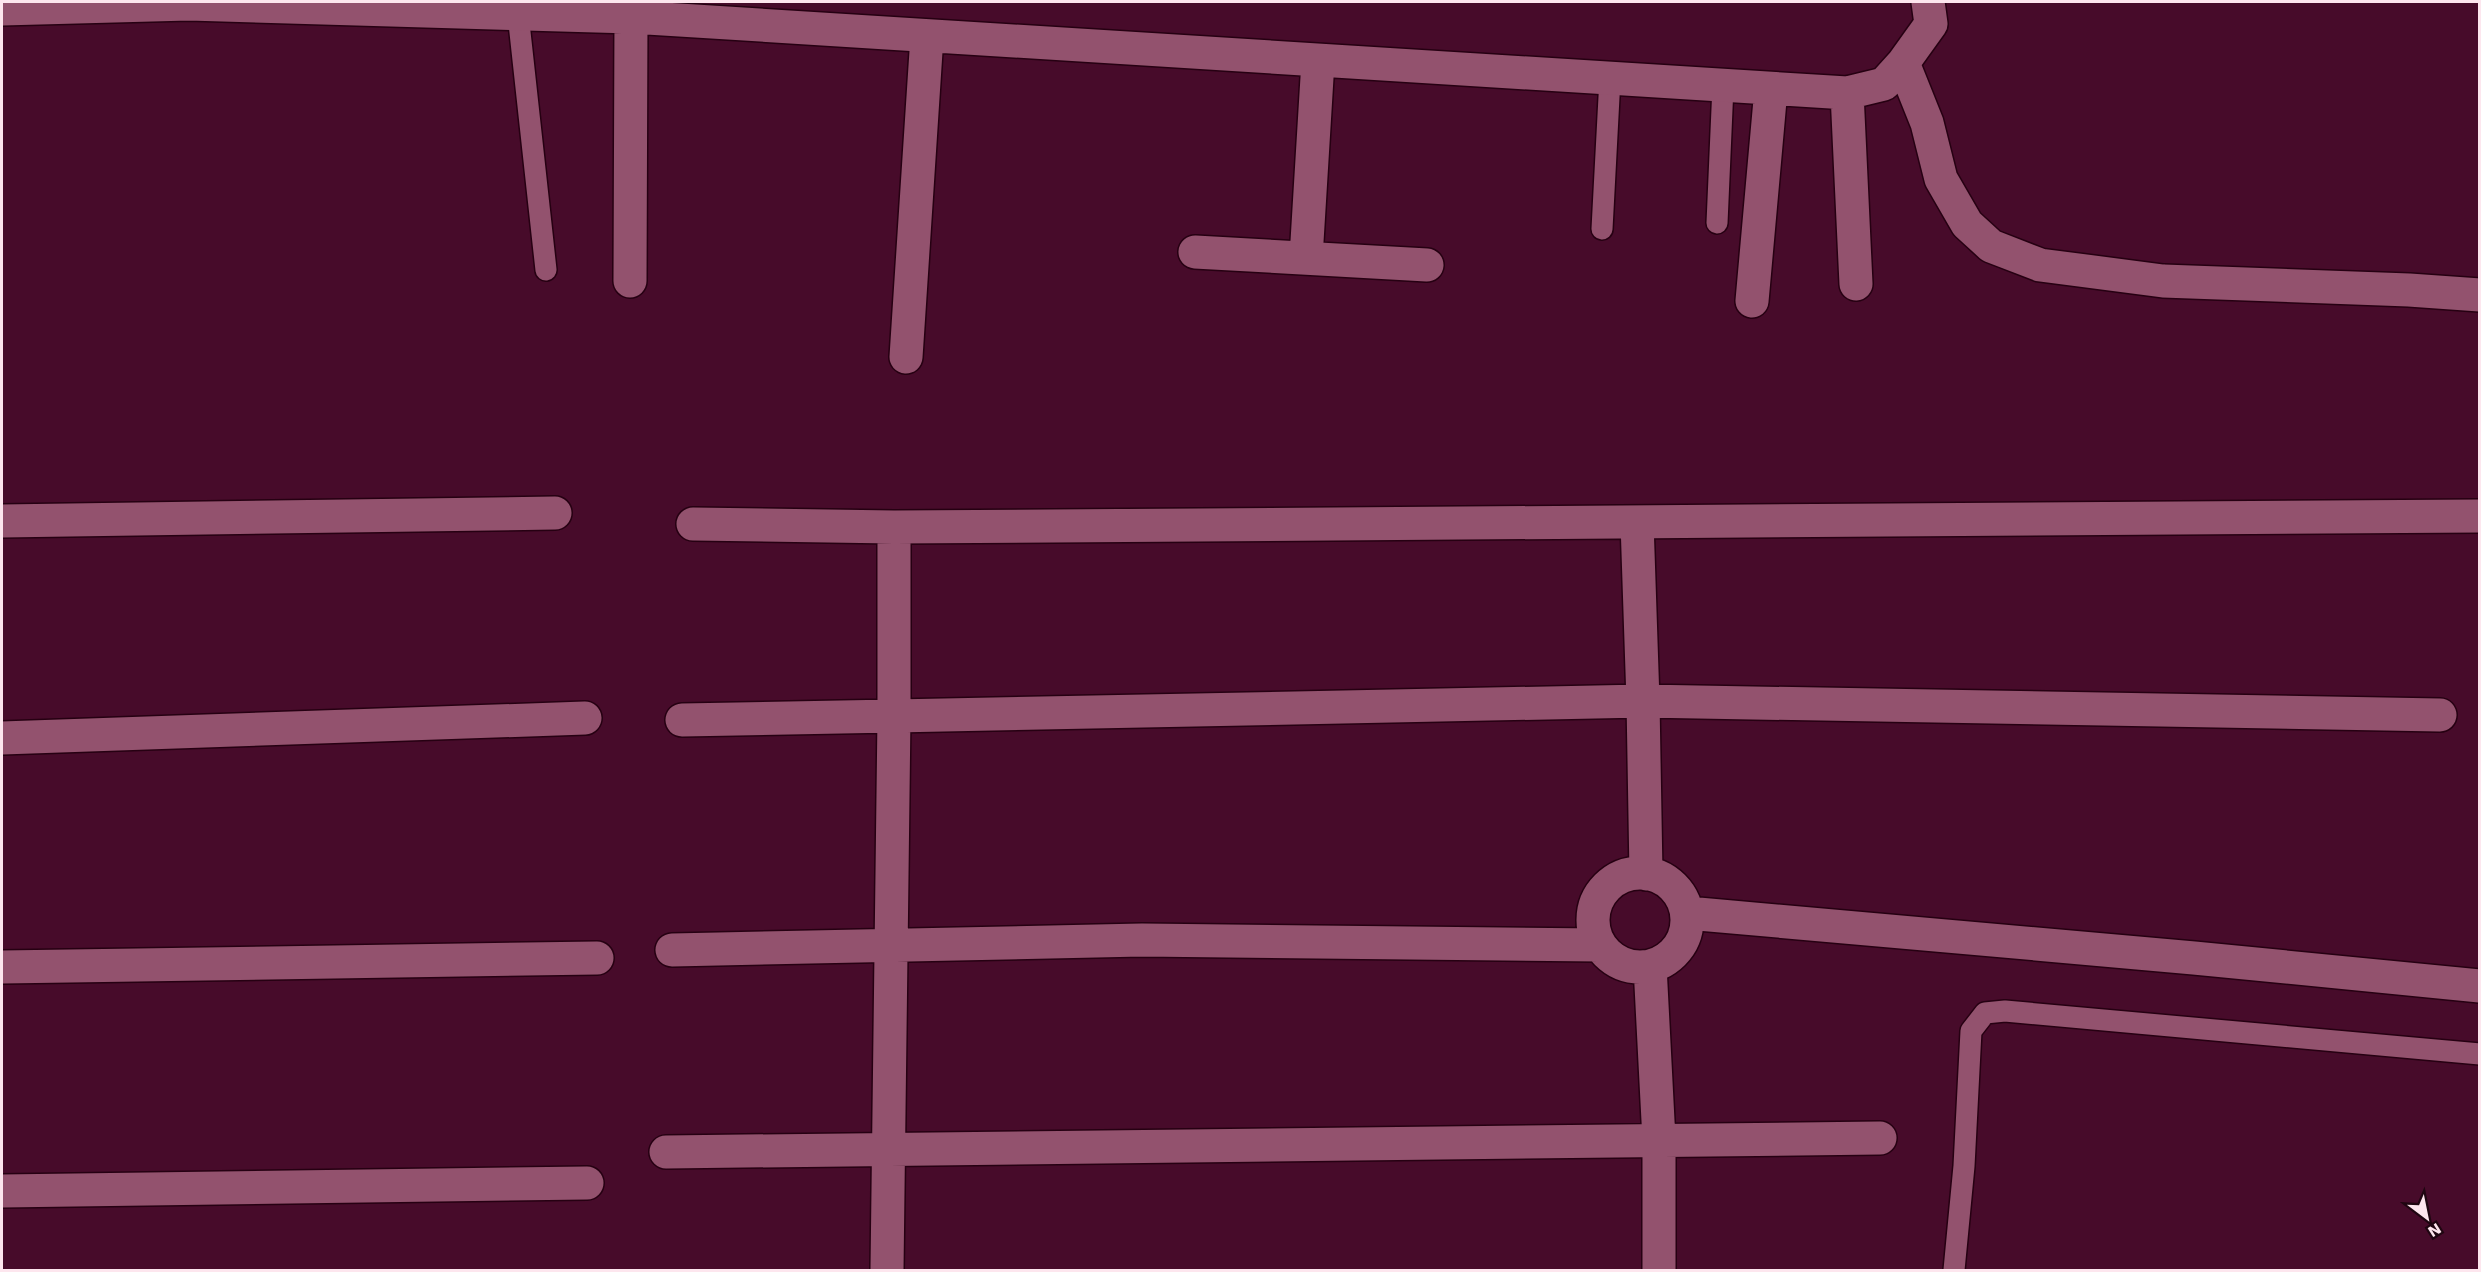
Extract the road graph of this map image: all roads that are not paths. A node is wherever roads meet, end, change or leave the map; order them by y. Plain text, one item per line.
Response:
1 (1928, 2) edge
2 (2, 9) edge
3 (631, 9) edge
4 (518, 14) junction
5 (927, 36) junction
6 (1318, 61) junction
7 (1903, 63) junction
8 (1610, 78) junction
9 (1723, 86) junction
10 (1771, 89) junction
11 (1847, 93) junction
12 (1717, 223) dead end
13 (1602, 229) dead end
14 (1195, 252) dead end
15 (1306, 258) junction
16 (1427, 265) dead end
17 (546, 270) dead end
18 (630, 281) dead end
19 (1856, 284) dead end
20 (2480, 295) edge
21 (1752, 301) dead end
22 (906, 357) dead end
23 (555, 513) dead end
24 (2480, 516) edge
25 (2, 521) edge
26 (1637, 522) junction
27 (693, 524) dead end
28 (894, 527) junction
29 (1643, 701) junction
30 (2440, 715) dead end
31 (894, 716) junction
32 (585, 718) dead end
33 (682, 720) dead end
34 (2, 738) edge
35 (1646, 874) junction
36 (1687, 913) junction
37 (1600, 945) junction
38 (891, 946) junction
39 (672, 950) dead end
40 (597, 958) dead end
41 (1650, 966) junction
42 (2, 967) edge
43 (2480, 986) edge
44 (2480, 1054) edge
45 (1880, 1138) dead end
46 (1659, 1140) junction
47 (888, 1150) junction
48 (666, 1152) dead end
49 (587, 1183) dead end
50 (2, 1191) edge
51 (886, 1270) edge
52 (1659, 1270) edge
53 (1954, 1270) edge

1 - 7 street
2 - 4 street
3 - 4 street
3 - 5 street
3 - 18 street
4 - 17 lane
5 - 6 street
5 - 22 street
6 - 8 street
6 - 15 street
7 - 11 street
7 - 20 street
8 - 9 street
8 - 13 lane
9 - 10 street
9 - 12 lane
10 - 11 street
10 - 21 street
11 - 19 street
14 - 15 street
15 - 16 street
23 - 25 street
24 - 26 street
26 - 28 street
26 - 29 street
27 - 28 street
28 - 31 street
29 - 30 street
29 - 31 street
29 - 35 street
31 - 33 street
31 - 38 street
32 - 34 street
35 - 36 street
35 - 37 street
36 - 41 street
36 - 43 street
37 - 38 street
37 - 41 street
38 - 39 street
38 - 47 street
40 - 42 street
41 - 46 street
44 - 53 lane
45 - 46 street
46 - 47 street
46 - 52 street
47 - 48 street
47 - 51 street
49 - 50 street

